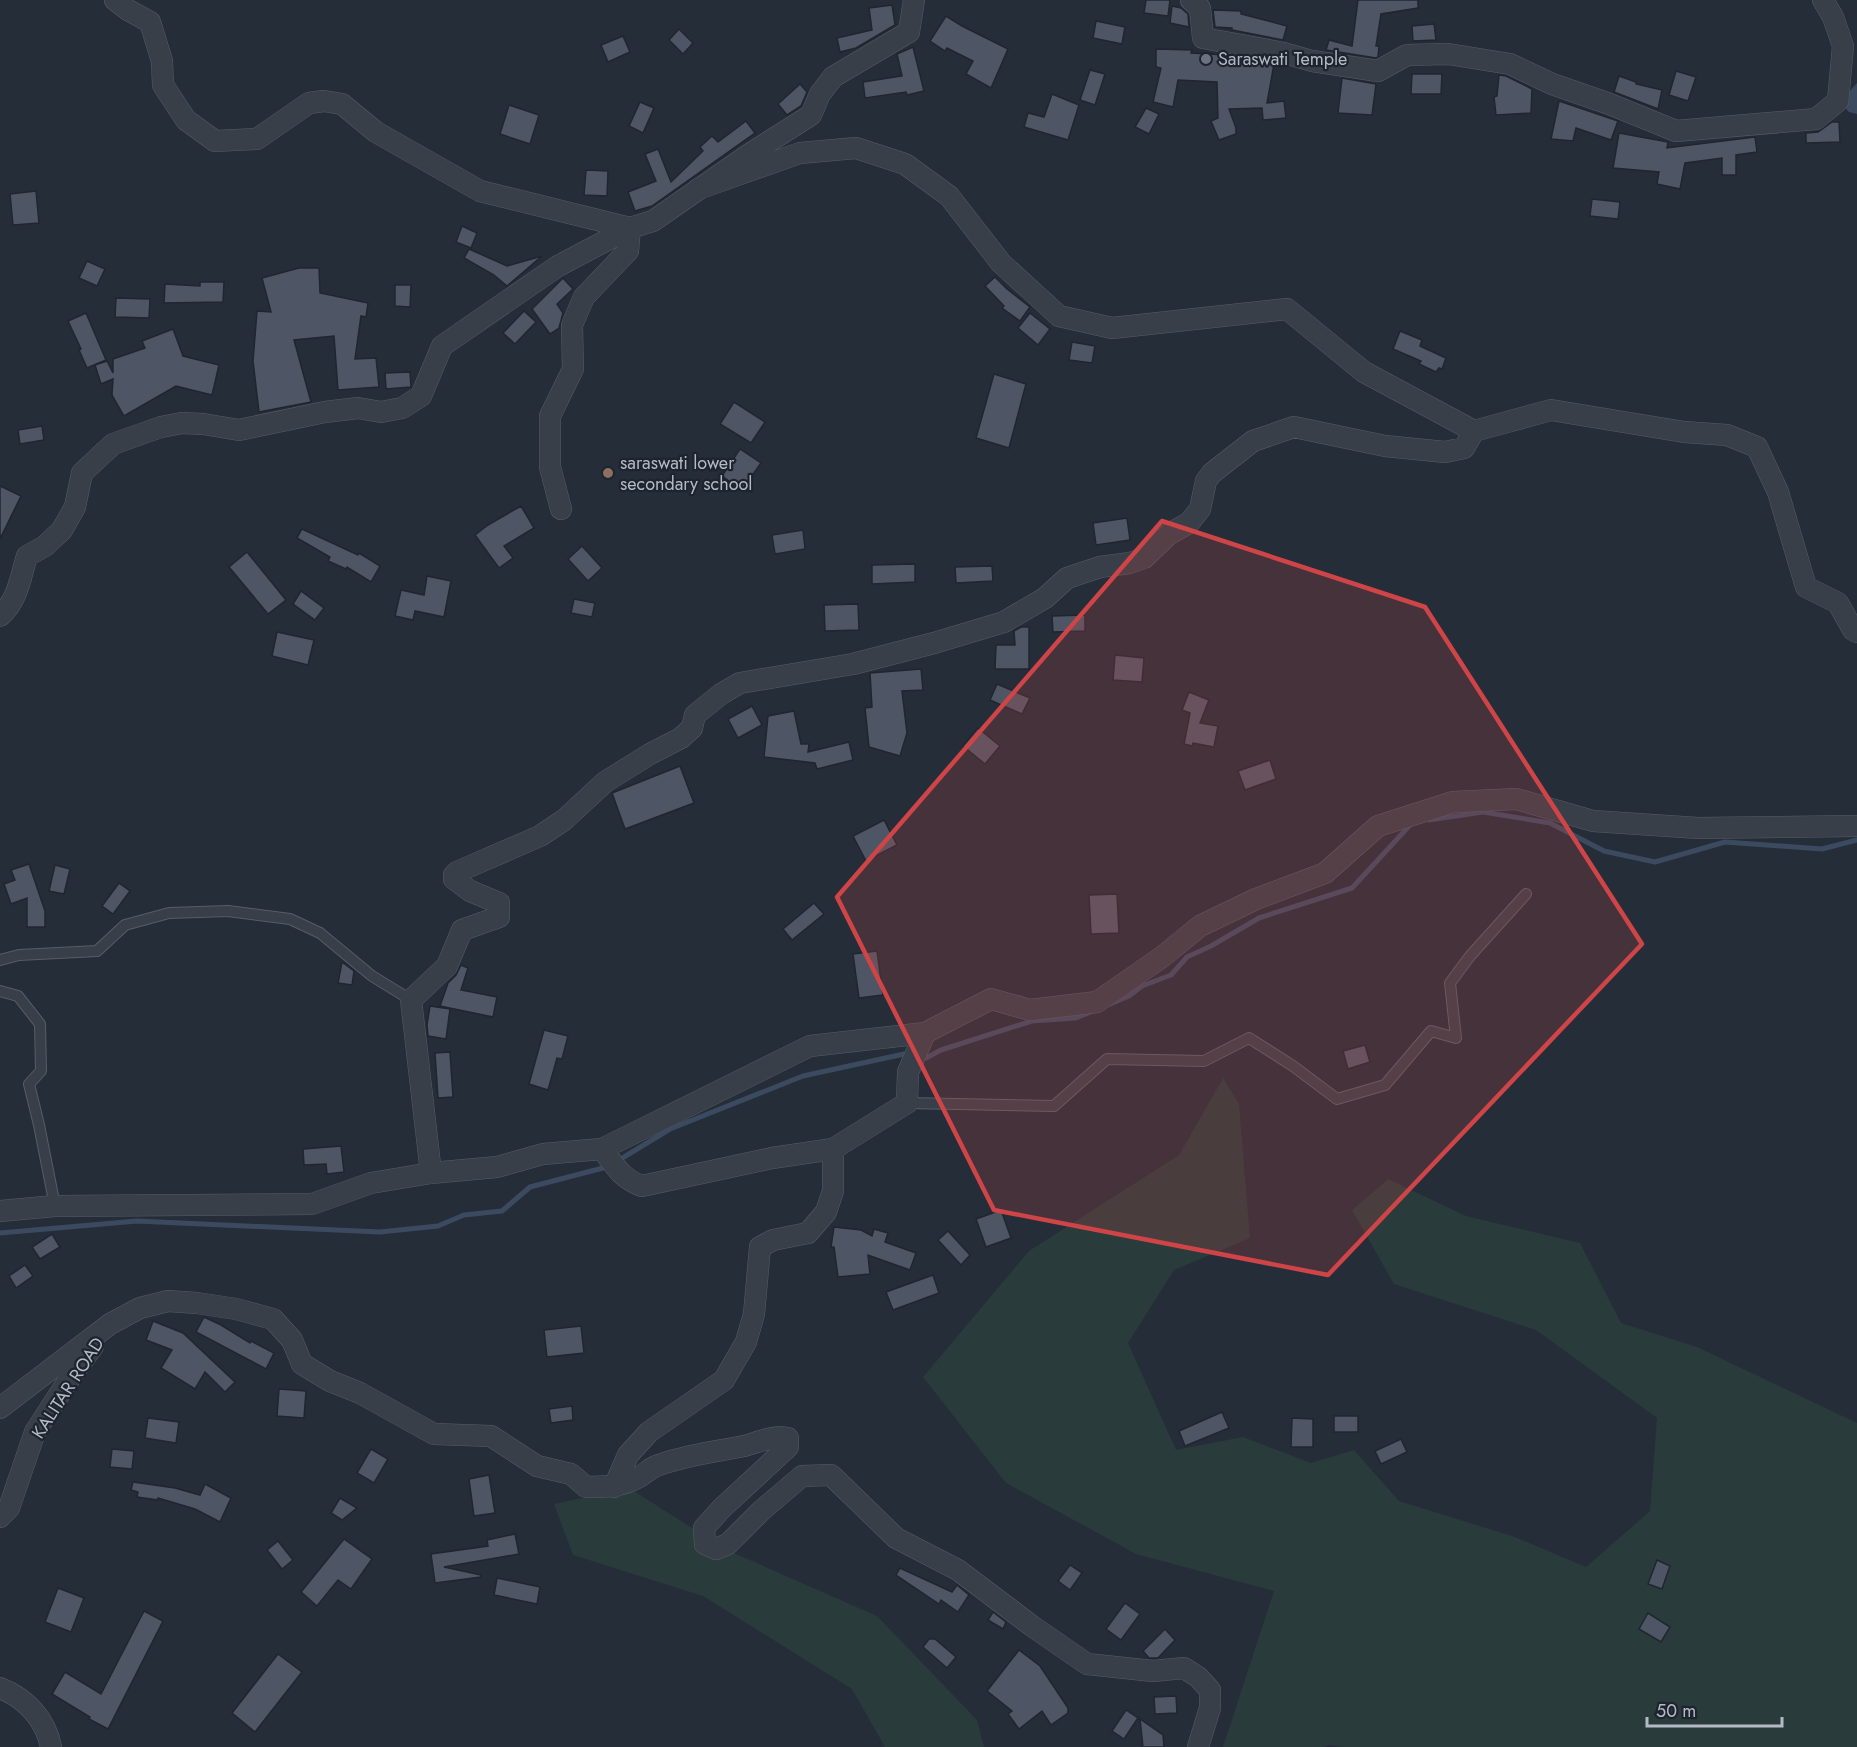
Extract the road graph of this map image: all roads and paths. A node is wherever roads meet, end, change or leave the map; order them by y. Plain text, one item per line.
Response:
1 (115, 0) edge
2 (914, 0) edge
3 (1191, 0) edge
4 (1823, 0) edge
5 (698, 189) junction
6 (630, 228) junction
7 (1474, 431) junction
8 (561, 509) dead end
9 (0, 616) edge
10 (1857, 632) edge
11 (1857, 826) edge
12 (1526, 894) dead end
13 (0, 960) edge
14 (0, 991) edge
15 (411, 1000) junction
16 (926, 1033) junction
17 (908, 1102) junction
18 (602, 1149) junction
19 (833, 1149) junction
20 (431, 1173) junction
21 (55, 1206) junction
22 (0, 1212) edge
23 (110, 1324) junction
24 (0, 1408) edge
25 (614, 1487) junction
26 (0, 1517) edge
27 (0, 1688) edge
28 (51, 1747) edge
29 (1198, 1747) edge

1 - 6 street
2 - 5 street
3 - 4 street
5 - 6 street
5 - 7 street
6 - 8 street
6 - 9 street
7 - 10 street
7 - 15 street
11 - 16 street
12 - 17 lane
13 - 15 lane
14 - 21 lane
15 - 20 street
16 - 17 street
16 - 18 street
17 - 19 street
18 - 19 street
18 - 20 street
19 - 25 street
20 - 21 street
21 - 22 street
23 - 24 street
23 - 25 street
23 - 26 street, KALITAR ROAD
25 - 29 street
27 - 28 street

